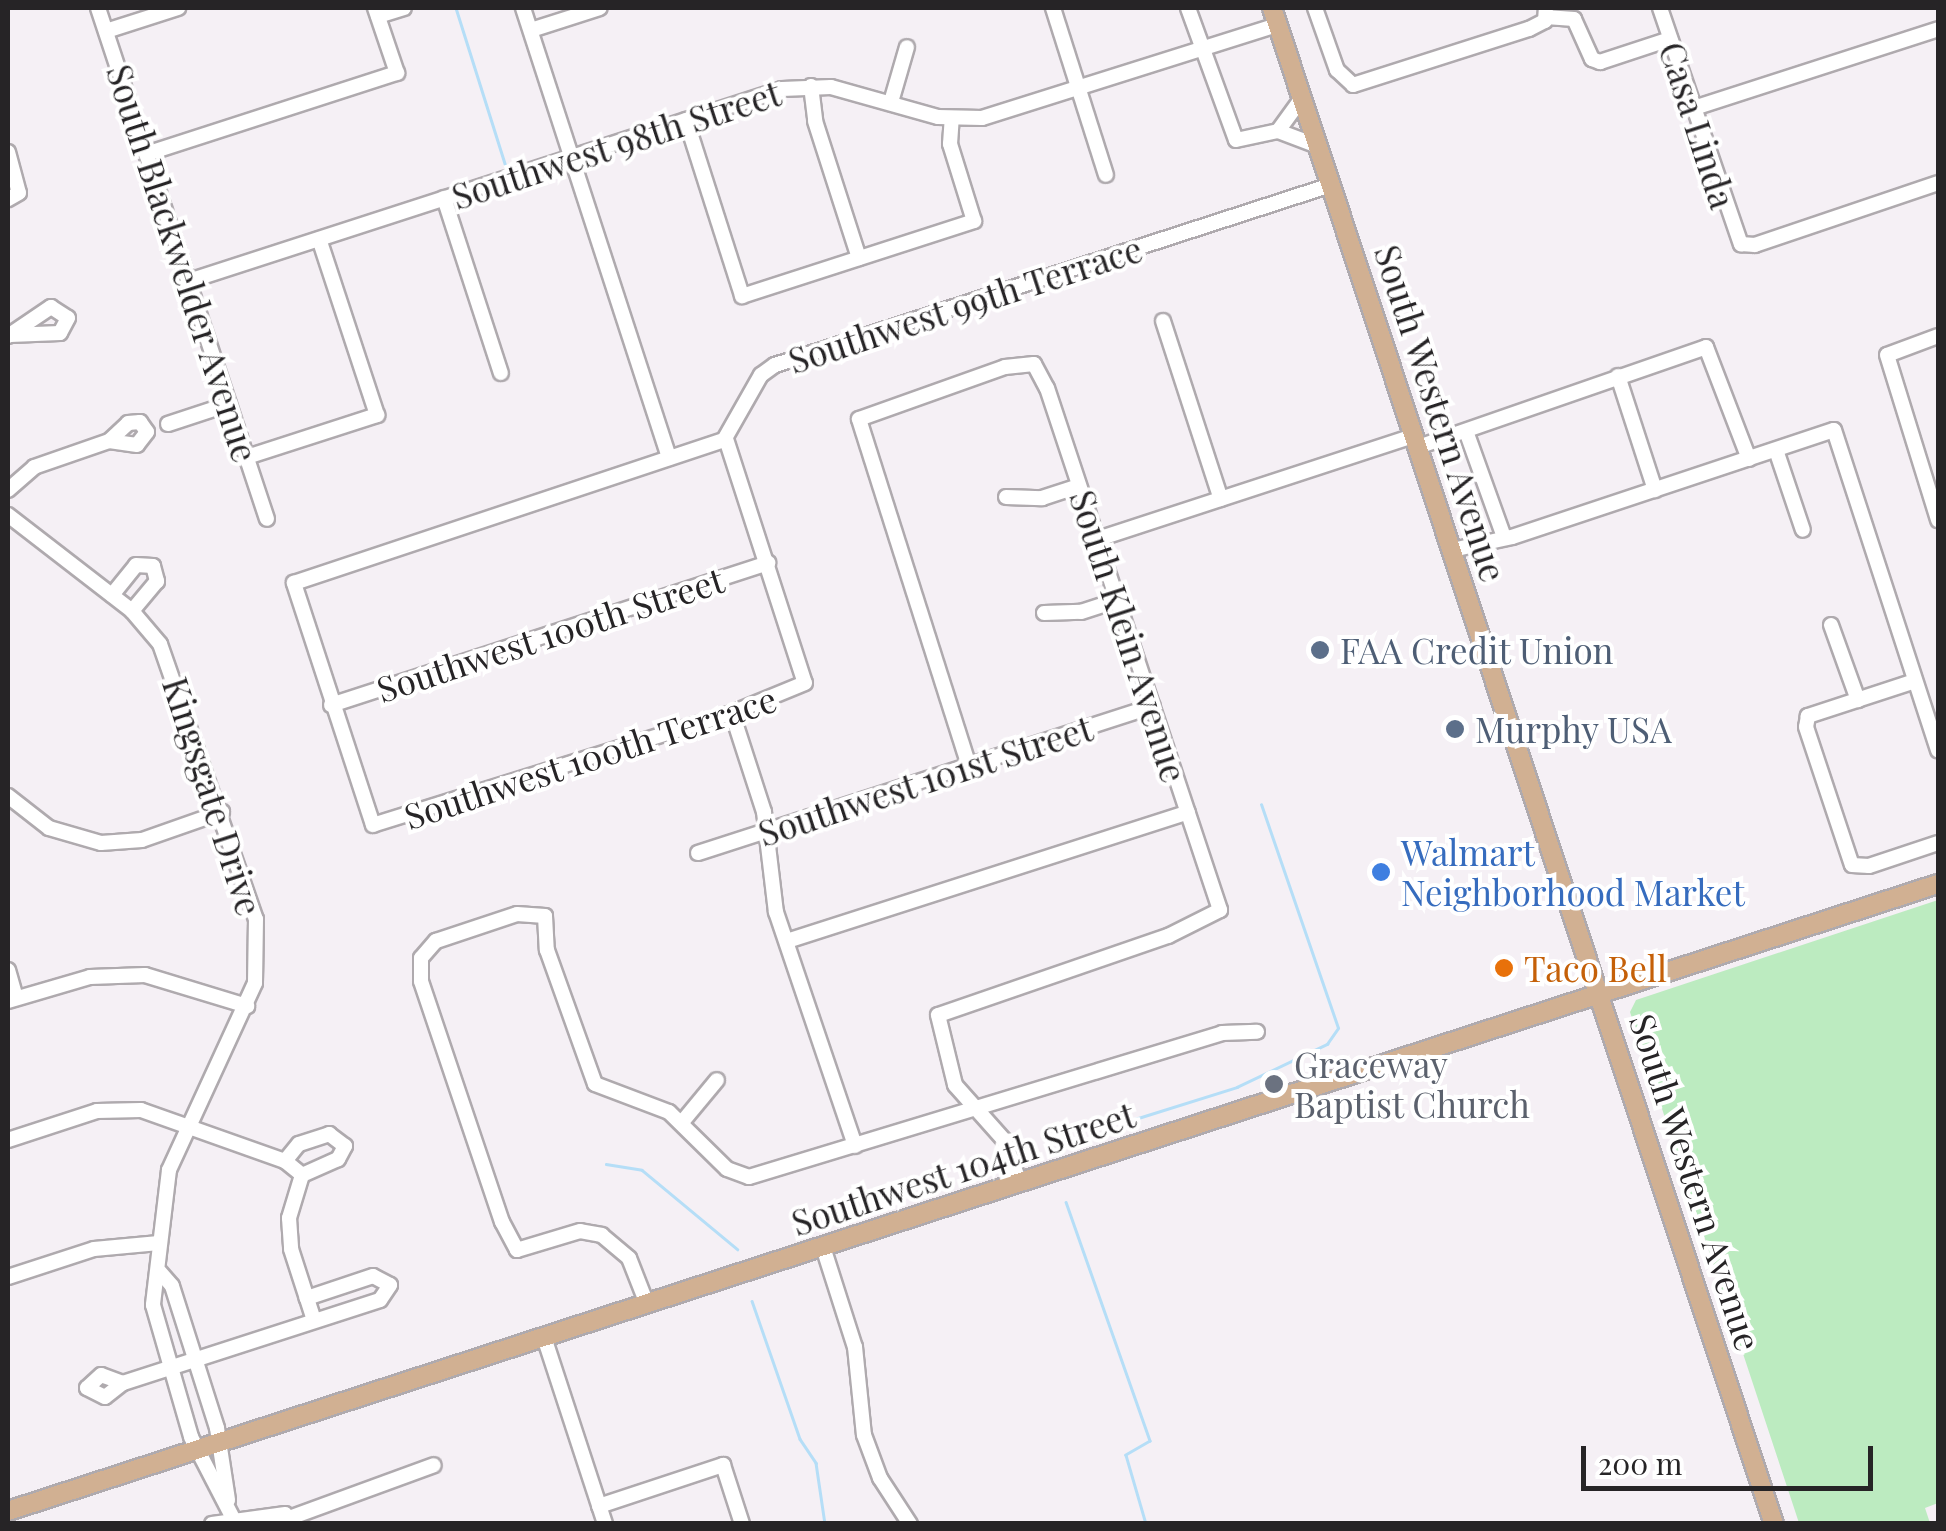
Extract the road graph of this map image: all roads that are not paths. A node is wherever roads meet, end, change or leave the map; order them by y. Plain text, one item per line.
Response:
1 (98, 8) edge
2 (178, 8) edge
3 (404, 8) edge
4 (523, 8) edge
5 (600, 8) edge
6 (1052, 8) edge
7 (1188, 8) edge
8 (1315, 8) edge
9 (1660, 8) edge
10 (377, 12) edge
11 (1546, 12) edge
12 (1275, 16) edge
13 (1938, 28) edge
14 (530, 30) junction
15 (106, 31) junction
16 (1670, 39) junction
17 (907, 48) dead end
18 (1202, 49) junction
19 (811, 86) junction
20 (1078, 88) junction
21 (1302, 98) junction
22 (891, 102) junction
23 (1694, 108) junction
24 (952, 118) junction
25 (686, 120) junction
26 (1278, 131) junction
27 (1318, 146) junction
28 (8, 152) edge
29 (146, 154) junction
30 (572, 156) junction
31 (1106, 175) dead end
32 (1938, 183) edge
33 (1331, 185) junction
34 (14, 196) edge
35 (444, 198) junction
36 (318, 239) junction
37 (859, 258) junction
38 (189, 281) junction
39 (1163, 322) dead end
40 (1938, 336) edge
41 (501, 373) dead end
42 (1618, 376) junction
43 (229, 404) junction
44 (168, 424) dead end
45 (1466, 431) junction
46 (726, 439) junction
47 (109, 441) dead end
48 (1416, 442) junction
49 (1776, 450) junction
50 (247, 457) junction
51 (669, 458) junction
52 (1749, 459) junction
53 (1079, 486) junction
54 (8, 490) edge
55 (1655, 490) junction
56 (1006, 497) dead end
57 (1221, 499) junction
58 (8, 515) edge
59 (268, 519) dead end
60 (1938, 520) edge
61 (1803, 530) dead end
62 (1504, 537) junction
63 (1098, 538) junction
64 (1452, 550) junction
65 (769, 564) junction
66 (112, 595) junction
67 (1118, 600) junction
68 (132, 611) junction
69 (1044, 612) dead end
70 (1831, 625) dead end
71 (1915, 681) junction
72 (1858, 700) junction
73 (332, 705) junction
74 (1153, 706) junction
75 (732, 713) junction
76 (1938, 751) edge
77 (969, 766) junction
78 (8, 796) edge
79 (222, 812) junction
80 (1188, 812) junction
81 (768, 831) junction
82 (1938, 842) edge
83 (698, 853) dead end
84 (1938, 884) edge
85 (787, 942) junction
86 (8, 970) edge
87 (1601, 996) junction
88 (12, 999) edge
89 (247, 1006) junction
90 (1257, 1032) dead end
91 (716, 1080) dead end
92 (971, 1109) junction
93 (684, 1120) junction
94 (186, 1123) junction
95 (8, 1140) edge
96 (855, 1146) junction
97 (285, 1161) junction
98 (302, 1175) junction
99 (1020, 1183) junction
100 (159, 1244) junction
101 (823, 1247) junction
102 (160, 1272) junction
103 (8, 1277) edge
104 (306, 1298) junction
105 (646, 1304) junction
106 (314, 1320) junction
107 (544, 1337) junction
108 (195, 1359) junction
109 (169, 1368) junction
110 (122, 1383) dead end
111 (220, 1442) junction
112 (198, 1449) junction
113 (434, 1464) dead end
114 (228, 1500) junction
115 (599, 1506) junction
116 (8, 1511) edge
117 (279, 1519) edge
118 (235, 1521) edge
119 (212, 1524) edge
120 (605, 1524) edge
121 (742, 1524) edge
122 (910, 1524) edge
123 (1774, 1524) edge

1 - 15 street, South Blackwelder Avenue
2 - 15 street
3 - 10 street
4 - 14 street
5 - 14 street
6 - 20 street
7 - 18 street
8 - 11 street
9 - 16 street, Casa Linda
10 - 29 street
11 - 16 street
12 - 18 street, Southwest 98th Street
12 - 21 main road, South Western Avenue
13 - 23 street
14 - 30 street
15 - 29 street, South Blackwelder Avenue
16 - 23 street, Casa Linda
17 - 22 street
18 - 20 street, Southwest 98th Street
18 - 26 street
19 - 22 street, Southwest 98th Street
19 - 25 street, Southwest 98th Street
19 - 37 street
20 - 24 street, Southwest 98th Street
20 - 31 street
21 - 26 street
21 - 27 main road, South Western Avenue
22 - 24 street, Southwest 98th Street
23 - 32 street, Casa Linda
24 - 37 street
25 - 30 street, Southwest 98th Street
25 - 37 street
26 - 27 street
27 - 33 main road, South Western Avenue
28 - 34 street
29 - 38 street, South Blackwelder Avenue
30 - 35 street, Southwest 98th Street
30 - 51 street
33 - 46 street, Southwest 99th Terrace
33 - 48 main road, South Western Avenue
35 - 36 street, Southwest 98th Street
35 - 41 street
36 - 38 street, Southwest 98th Street
36 - 50 street
38 - 43 street, South Blackwelder Avenue
39 - 57 street
40 - 60 street
42 - 45 street
42 - 52 street
42 - 55 street
43 - 44 street
43 - 50 street, South Blackwelder Avenue
45 - 48 street
45 - 62 street
46 - 51 street
46 - 65 street
47 - 54 street
48 - 57 street
48 - 64 main road, South Western Avenue
49 - 52 street
49 - 61 street
49 - 71 street
50 - 59 street, South Blackwelder Avenue
51 - 73 street
52 - 55 street
53 - 56 street
53 - 63 street, South Klein Avenue
53 - 77 street, South Klein Avenue
55 - 62 street
57 - 63 street
58 - 66 street, Kingsgate Drive
62 - 64 street
63 - 67 street, South Klein Avenue
64 - 87 main road, South Western Avenue
65 - 73 street, Southwest 100th Street
65 - 75 street, Southwest 100th Terrace
66 - 68 street, Kingsgate Drive
66 - 68 street
67 - 69 street
67 - 74 street, South Klein Avenue
68 - 79 street, Kingsgate Drive
70 - 72 street
71 - 72 street
71 - 76 street
72 - 82 street
73 - 75 street, Southwest 100th Terrace
74 - 77 street, Southwest 101st Street
74 - 80 street, South Klein Avenue
75 - 81 street
77 - 81 street, Southwest 101st Street
78 - 79 street
79 - 89 street, Kingsgate Drive
80 - 85 street
80 - 92 street, South Klein Avenue
81 - 83 street, Southwest 101st Street
81 - 85 street
84 - 87 main road, Southwest 104th Street
85 - 96 street
86 - 88 street
87 - 99 main road, Southwest 104th Street
87 - 123 main road, South Western Avenue
88 - 89 street
89 - 94 street, Kingsgate Drive
90 - 92 street
91 - 93 street
92 - 96 street
92 - 99 street
93 - 96 street
93 - 105 street
94 - 95 street
94 - 97 street
94 - 100 street, Kingsgate Drive
97 - 98 street
97 - 98 street
98 - 104 street
99 - 101 main road, Southwest 104th Street
100 - 102 street, Kingsgate Drive
100 - 103 street
101 - 105 main road, Southwest 104th Street
101 - 122 street
102 - 108 street, Kingsgate Drive
102 - 109 street, Kingsgate Drive
104 - 106 street
104 - 106 street
105 - 107 main road, Southwest 104th Street
106 - 108 street
107 - 111 main road, Southwest 104th Street
107 - 115 street
108 - 109 street
108 - 111 street, Kingsgate Drive
109 - 110 street
109 - 112 street, Kingsgate Drive
111 - 112 main road, Southwest 104th Street
111 - 114 street, Kingsgate Drive
112 - 114 street, Kingsgate Drive
112 - 116 main road, Southwest 104th Street
113 - 117 street
114 - 118 street, Kingsgate Drive
115 - 120 street
115 - 121 street
117 - 118 street
118 - 119 street

